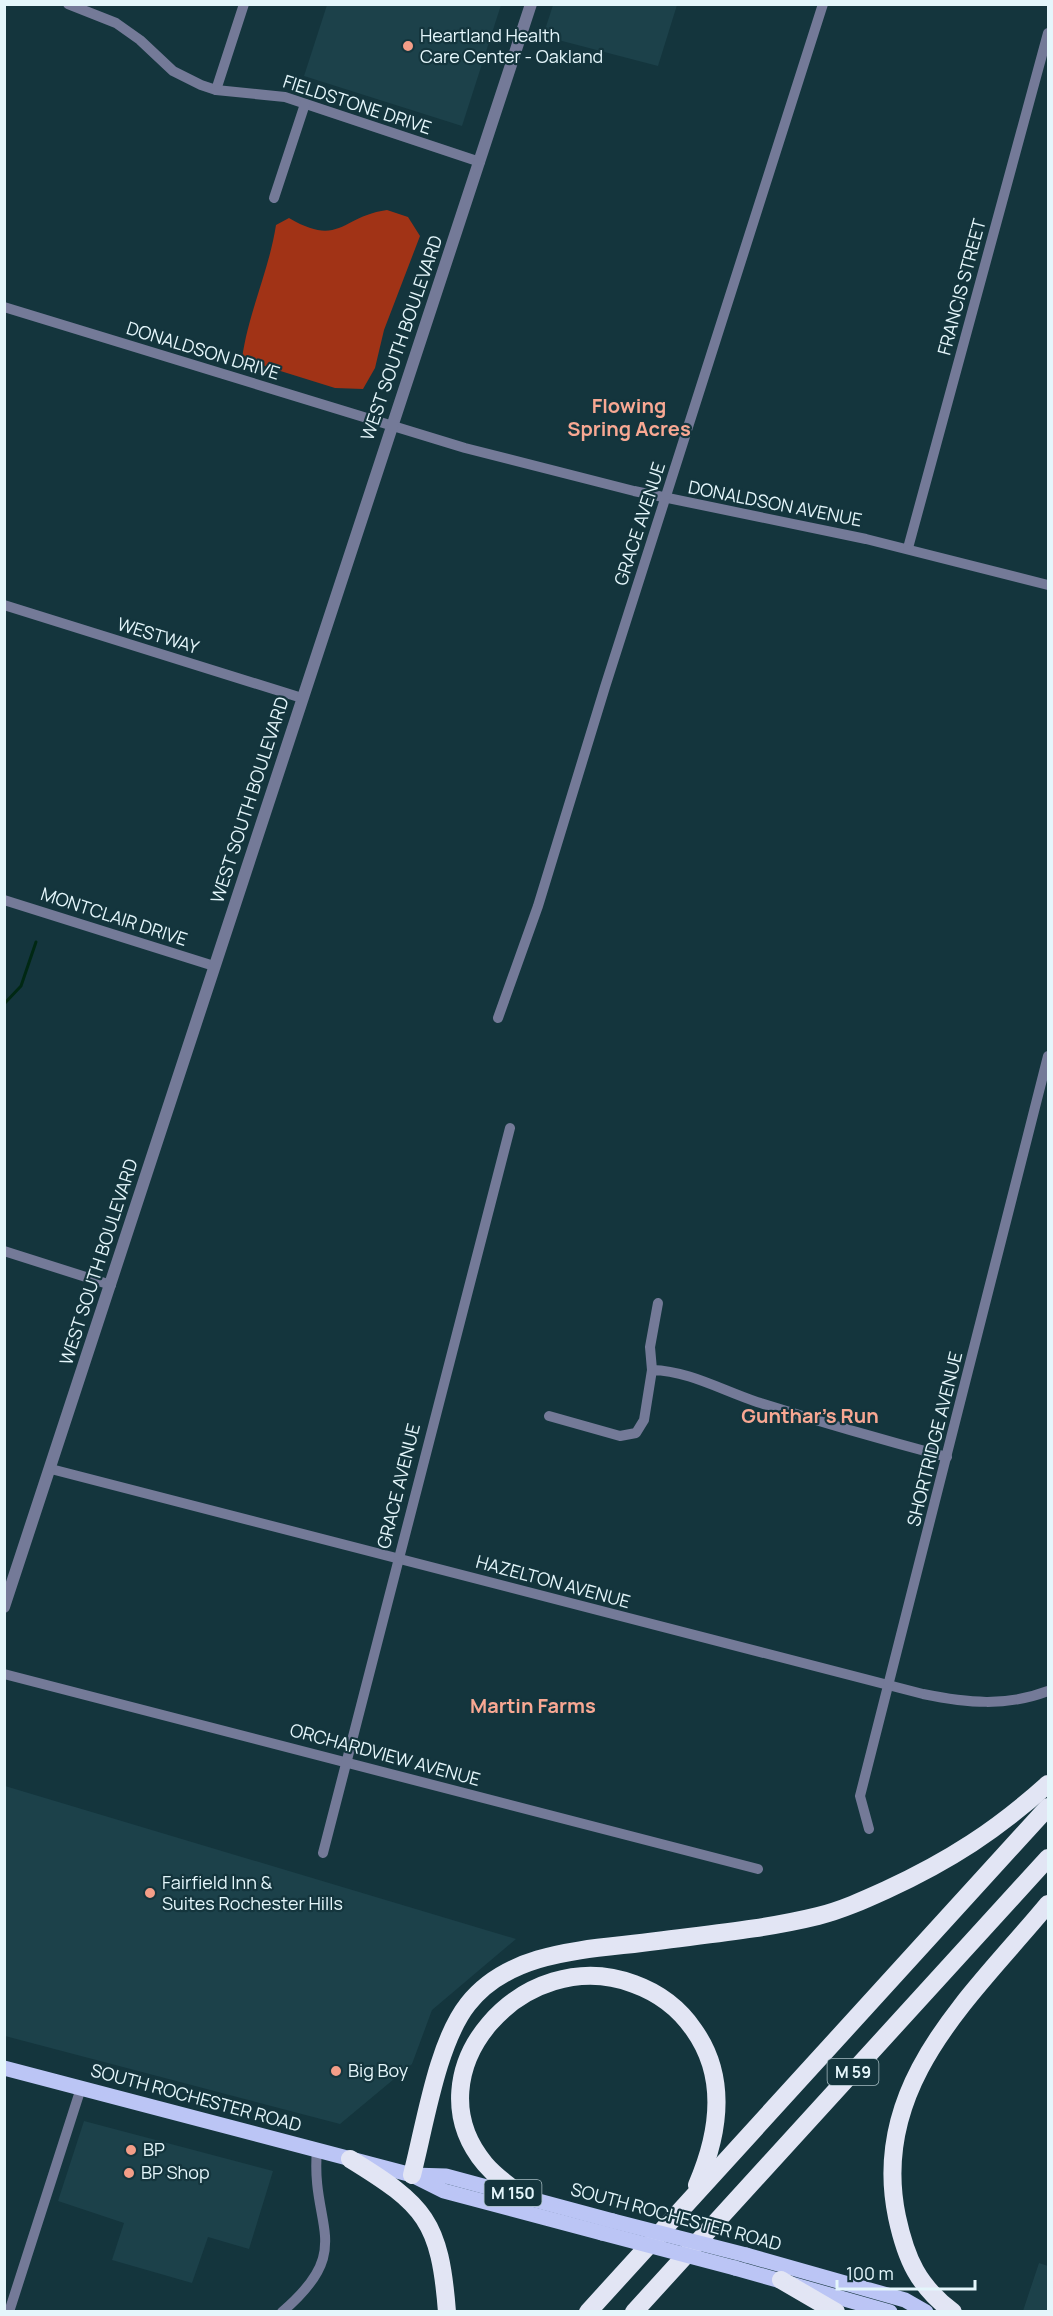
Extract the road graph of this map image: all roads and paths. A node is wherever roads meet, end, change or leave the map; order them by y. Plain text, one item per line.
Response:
1 (68, 4) edge
2 (244, 4) edge
3 (531, 4) edge
4 (823, 4) edge
5 (1048, 33) edge
6 (216, 90) junction
7 (305, 104) junction
8 (480, 162) junction
9 (274, 198) dead end
10 (4, 307) edge
11 (391, 426) junction
12 (665, 498) junction
13 (908, 548) junction
14 (1048, 585) edge
15 (4, 605) edge
16 (302, 698) junction
17 (4, 900) edge
18 (214, 966) junction
19 (498, 1018) dead end
20 (1048, 1056) edge
21 (510, 1128) dead end
22 (4, 1251) edge
23 (111, 1285) junction
24 (658, 1303) dead end
25 (652, 1370) junction
26 (549, 1416) dead end
27 (947, 1456) junction
28 (51, 1469) junction
29 (398, 1558) junction
30 (9, 1579) edge
31 (4, 1607) edge
32 (4, 1674) edge
33 (889, 1686) junction
34 (1048, 1691) edge
35 (345, 1762) junction
36 (1048, 1784) edge
37 (1048, 1807) edge
38 (869, 1829) dead end
39 (323, 1853) dead end
40 (1048, 1858) edge
41 (758, 1869) dead end
42 (1048, 1904) edge
43 (4, 2068) edge
44 (81, 2088) junction
45 (317, 2150) junction
46 (350, 2159) junction
47 (412, 2175) junction
48 (523, 2196) junction
49 (691, 2199) junction
50 (781, 2280) junction
51 (657, 2286) junction
52 (9, 2312) edge
53 (282, 2312) edge
54 (447, 2312) edge
55 (588, 2312) edge
56 (634, 2312) edge
57 (645, 2312) edge
58 (836, 2312) edge
59 (890, 2312) edge
60 (926, 2312) edge
61 (953, 2312) edge

1 - 6 street, FIELDSTONE DRIVE
2 - 6 street
3 - 8 street, WEST SOUTH BOULEVARD
4 - 12 street, GRACE AVENUE
5 - 13 street, FRANCIS STREET
6 - 7 street, FIELDSTONE DRIVE
7 - 8 street, FIELDSTONE DRIVE
7 - 9 street
8 - 11 street, WEST SOUTH BOULEVARD
10 - 11 street, DONALDSON DRIVE
11 - 12 street, DONALDSON AVENUE
11 - 16 street, WEST SOUTH BOULEVARD
12 - 13 street, DONALDSON AVENUE
12 - 19 street, GRACE AVENUE
13 - 14 street, DONALDSON AVENUE
15 - 16 street, WESTWAY
16 - 18 street, WEST SOUTH BOULEVARD
17 - 18 street, MONTCLAIR DRIVE
18 - 23 street, WEST SOUTH BOULEVARD
20 - 27 street, SHORTRIDGE AVENUE
21 - 29 street, GRACE AVENUE
22 - 23 street
23 - 28 street, WEST SOUTH BOULEVARD
24 - 25 street
25 - 26 street
25 - 27 street
27 - 33 street, SHORTRIDGE AVENUE
28 - 29 street, HAZELTON AVENUE
28 - 30 street, WEST SOUTH BOULEVARD
29 - 33 street, HAZELTON AVENUE
29 - 35 street, GRACE AVENUE
30 - 31 street, WEST SOUTH BOULEVARD
32 - 35 street, ORCHARDVIEW AVENUE
33 - 34 street, HAZELTON AVENUE
33 - 38 street, SHORTRIDGE AVENUE
35 - 39 street, GRACE AVENUE
35 - 41 street, ORCHARDVIEW AVENUE
36 - 47 highway
37 - 49 highway, M 59
40 - 51 highway, M 59
42 - 61 highway
43 - 44 main road, SOUTH ROCHESTER ROAD
44 - 45 main road, SOUTH ROCHESTER ROAD
44 - 52 street
45 - 46 main road, SOUTH ROCHESTER ROAD
45 - 53 street
46 - 47 main road, SOUTH ROCHESTER ROAD
46 - 54 highway
47 - 48 main road, SOUTH ROCHESTER ROAD / M 150
47 - 50 main road, SOUTH ROCHESTER ROAD / M 150, bridge
48 - 49 highway
48 - 60 main road, SOUTH ROCHESTER ROAD / M 150, bridge
49 - 55 highway, M 59
50 - 58 highway
50 - 59 main road, SOUTH ROCHESTER ROAD / M 150
51 - 56 highway, M 59
51 - 57 highway

